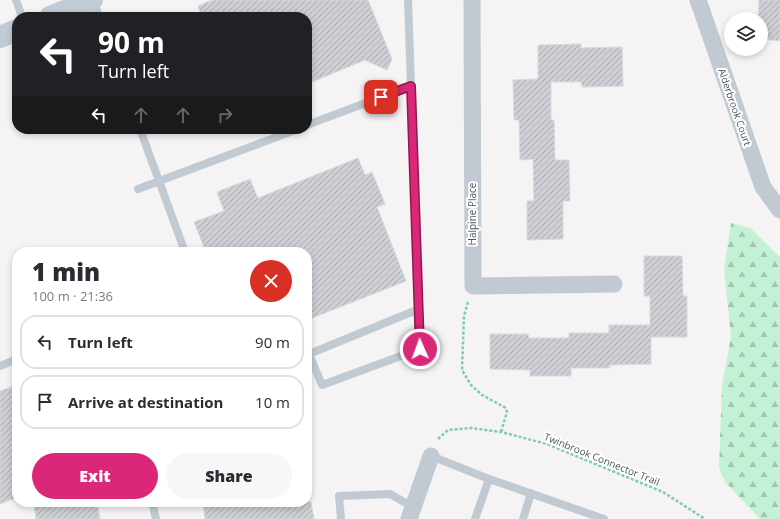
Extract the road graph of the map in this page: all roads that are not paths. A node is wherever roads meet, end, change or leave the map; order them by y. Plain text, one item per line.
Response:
1 (16, 0) edge
2 (408, 0) edge
3 (472, 0) edge
4 (698, 0) edge
5 (84, 2) edge
6 (20, 12) edge
7 (61, 12) edge
8 (94, 12) edge
9 (12, 32) edge
10 (0, 37) edge
11 (411, 86) junction
12 (312, 123) edge
13 (142, 134) edge
14 (285, 134) edge
15 (159, 182) junction
16 (138, 189) dead end
17 (780, 210) edge
18 (183, 247) edge
19 (614, 284) dead end
20 (419, 309) junction
21 (312, 353) edge
22 (12, 361) edge
23 (312, 361) edge
24 (0, 366) edge
25 (431, 456) joint
26 (489, 479) junction
27 (531, 493) junction
28 (153, 507) edge
29 (411, 513) edge
30 (156, 519) edge
31 (341, 519) edge
32 (475, 519) edge
33 (523, 519) edge
34 (604, 519) edge

1 - 6 lane
2 - 11 lane
3 - 19 street, Halpine Place
4 - 17 street, Alderbrook Court
5 - 7 main road
5 - 8 lane
9 - 10 main road
11 - 12 lane
11 - 20 lane
13 - 15 lane
14 - 15 lane
15 - 16 lane
15 - 18 lane
20 - 21 lane
20 - 23 lane
22 - 24 lane
25 - 26 lane
25 - 29 street
26 - 27 lane
26 - 32 lane
27 - 33 lane
27 - 34 lane
28 - 30 lane
29 - 31 lane

